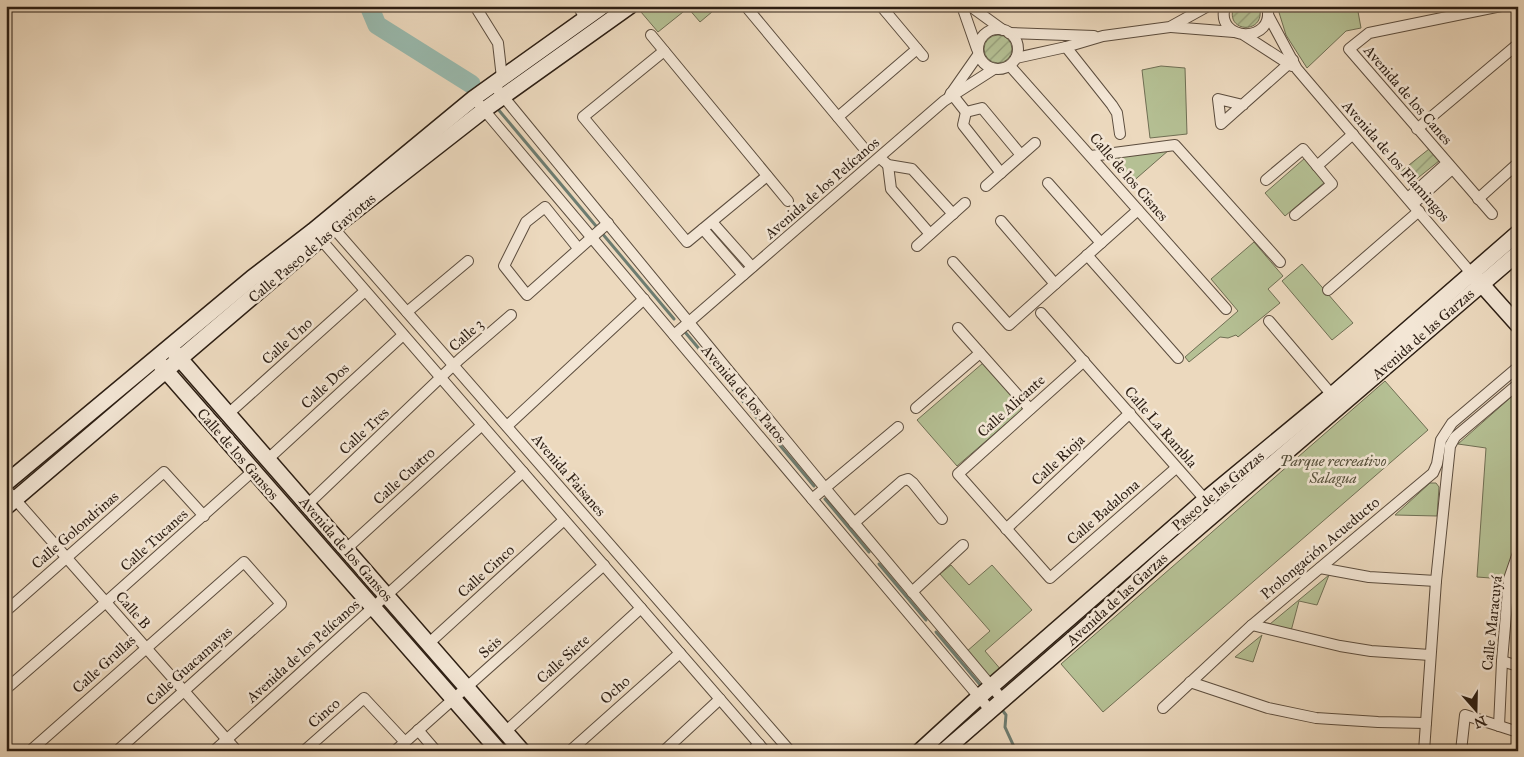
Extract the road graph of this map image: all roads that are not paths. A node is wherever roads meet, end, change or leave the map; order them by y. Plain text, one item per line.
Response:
1 (475, 6) edge
2 (603, 6) edge
3 (630, 6) edge
4 (750, 6) edge
5 (881, 6) edge
6 (962, 6) edge
7 (970, 6) edge
8 (1208, 6) edge
9 (1225, 6) edge
10 (1501, 6) edge
11 (1267, 11) edge
12 (582, 12) edge
13 (1170, 27) junction
14 (1006, 31) junction
15 (1239, 34) junction
16 (651, 35) dead end
17 (1102, 36) junction
18 (1518, 44) edge
19 (1066, 47) junction
20 (664, 51) junction
21 (978, 52) junction
22 (1013, 62) junction
23 (1293, 64) junction
24 (994, 69) junction
25 (498, 81) junction
26 (504, 96) junction
27 (950, 97) junction
28 (474, 98) junction
29 (1243, 105) dead end
30 (484, 110) junction
31 (966, 112) junction
32 (838, 117) junction
33 (1417, 129) junction
34 (1351, 131) junction
35 (1120, 134) dead end
36 (1035, 143) dead end
37 (862, 146) dead end
38 (1021, 155) junction
39 (1091, 156) junction
40 (880, 158) junction
41 (1315, 163) junction
42 (1518, 163) edge
43 (888, 165) junction
44 (1450, 166) junction
45 (1001, 173) junction
46 (767, 176) junction
47 (1266, 180) dead end
48 (1048, 182) dead end
49 (986, 186) dead end
50 (1478, 199) junction
51 (788, 200) dead end
52 (966, 204) dead end
53 (1413, 205) junction
54 (1138, 210) junction
55 (953, 214) junction
56 (1492, 214) dead end
57 (1296, 215) dead end
58 (1001, 221) dead end
59 (712, 222) junction
60 (608, 223) junction
61 (330, 224) junction
62 (703, 230) junction
63 (1518, 233) edge
64 (930, 234) junction
65 (316, 235) junction
66 (592, 238) junction
67 (1101, 243) junction
68 (917, 246) dead end
69 (578, 248) junction
70 (1518, 253) edge
71 (1087, 255) junction
72 (468, 261) dead end
73 (953, 262) dead end
74 (1280, 262) dead end
75 (752, 268) junction
76 (743, 275) junction
77 (1476, 278) junction
78 (1056, 284) junction
79 (1328, 290) dead end
80 (365, 291) junction
81 (644, 300) junction
82 (1226, 309) dead end
83 (407, 312) junction
84 (1041, 313) dead end
85 (511, 315) dead end
86 (1269, 320) dead end
87 (689, 322) junction
88 (1518, 325) edge
89 (958, 328) dead end
90 (403, 335) junction
91 (674, 335) junction
92 (170, 348) junction
93 (980, 353) junction
94 (1178, 358) dead end
95 (180, 359) junction
96 (1084, 360) junction
97 (161, 365) junction
98 (454, 366) junction
99 (1518, 367) edge
100 (441, 379) junction
101 (1518, 384) edge
102 (1332, 395) junction
103 (916, 408) dead end
104 (1469, 408) junction
105 (1030, 409) junction
106 (1130, 413) junction
107 (228, 414) junction
108 (1477, 418) junction
109 (482, 424) junction
110 (507, 426) junction
111 (898, 426) dead end
112 (1444, 454) junction
113 (268, 459) junction
114 (1176, 468) junction
115 (253, 471) junction
116 (523, 472) junction
117 (6, 483) edge
118 (824, 488) junction
119 (9, 498) edge
120 (812, 499) junction
121 (1205, 500) junction
122 (307, 505) junction
123 (1216, 512) junction
124 (204, 516) junction
125 (942, 519) dead end
126 (564, 520) junction
127 (854, 523) junction
128 (1006, 528) junction
129 (962, 545) dead end
130 (346, 549) junction
131 (1518, 554) edge
132 (66, 557) junction
133 (604, 565) junction
134 (1320, 568) junction
135 (1436, 581) junction
136 (1513, 581) edge
137 (912, 592) junction
138 (386, 596) junction
139 (106, 602) junction
140 (281, 604) joint
141 (373, 607) junction
142 (641, 608) junction
143 (6, 611) edge
144 (1252, 625) junction
145 (428, 644) junction
146 (146, 647) junction
147 (680, 652) junction
148 (1430, 655) junction
149 (1502, 661) junction
150 (1518, 666) edge
151 (1190, 682) junction
152 (466, 688) junction
153 (991, 688) junction
154 (6, 689) edge
155 (184, 691) junction
156 (979, 697) junction
157 (454, 699) junction
158 (720, 699) junction
159 (1002, 699) junction
160 (1163, 708) dead end
161 (990, 710) junction
162 (1426, 723) junction
163 (1499, 726) junction
164 (418, 730) junction
165 (505, 732) junction
166 (1518, 732) edge
167 (227, 739) junction
168 (405, 742) junction
169 (759, 748) edge
170 (30, 751) edge
171 (117, 751) edge
172 (214, 751) edge
173 (237, 751) edge
174 (304, 751) edge
175 (395, 751) edge
176 (436, 751) edge
177 (499, 751) edge
178 (522, 751) edge
179 (570, 751) edge
180 (664, 751) edge
181 (790, 751) edge
182 (920, 751) edge
183 (944, 751) edge
184 (1424, 751) edge
185 (1461, 751) edge

1 - 25 street
2 - 12 main road, Calle Paseo de las Gaviotas
3 - 26 main road, Calle Paseo de las Gaviotas
4 - 32 street
5 - 32 street
6 - 21 street
7 - 14 street
8 - 13 street
9 - 15 street
10 - 33 street, Avenida de los Canes
11 - 15 street
11 - 23 street, Avenida de los Flamingos
12 - 25 main road, Calle Paseo de las Gaviotas
13 - 15 street, Avenida de los Flamingos
13 - 17 street
14 - 17 street
14 - 21 street
14 - 22 street
15 - 23 street, Avenida de los Flamingos
16 - 20 street
17 - 19 street
18 - 33 street
19 - 22 street
19 - 35 street
20 - 46 street
20 - 62 street
21 - 24 street
21 - 27 street
22 - 24 street
22 - 39 street, Calle de los Cisnes
23 - 29 street
23 - 34 street, Avenida de los Flamingos
24 - 27 street, Avenida de los Pelícanos
25 - 26 street, Avenida de los Patos
25 - 28 main road, Calle Paseo de las Gaviotas
26 - 30 main road, Calle Paseo de las Gaviotas
26 - 60 street, Avenida de los Patos
27 - 31 street
27 - 40 street, Avenida de los Pelícanos
28 - 30 street, Avenida de los Patos
28 - 61 main road, Calle Paseo de las Gaviotas
30 - 61 main road, Calle Paseo de las Gaviotas
30 - 66 street, Avenida de los Patos
31 - 38 street
31 - 45 street
32 - 37 street
33 - 44 street, Avenida de los Canes
34 - 41 street
34 - 53 street, Avenida de los Flamingos
36 - 38 street
38 - 45 street
39 - 54 street, Calle de los Cisnes
39 - 74 street
40 - 43 street
40 - 75 street, Avenida de los Pelícanos
41 - 47 street
41 - 57 street
42 - 50 street
43 - 55 street
43 - 64 street
44 - 50 street, Avenida de los Canes
44 - 53 street
45 - 49 street
46 - 51 street
46 - 59 street
48 - 67 street
50 - 56 street, Avenida de los Canes
52 - 55 street
53 - 77 street, Avenida de los Flamingos
53 - 79 street
54 - 67 street
54 - 82 street, Calle de los Cisnes
55 - 64 street
58 - 78 street
59 - 62 street
59 - 75 street
60 - 66 street
60 - 87 street, Avenida de los Patos
61 - 65 main road, Calle Paseo de las Gaviotas
61 - 83 street, Avenida Faisanes
62 - 76 street
63 - 77 main road, Paseo de las Garzas
64 - 68 street
65 - 80 street
65 - 92 main road, Calle Paseo de las Gaviotas
65 - 95 main road, Calle Paseo de las Gaviotas
66 - 69 street
66 - 81 street, Avenida de los Patos
67 - 71 street
69 - 69 street
70 - 77 main road, Avenida de las Garzas
71 - 78 street
71 - 94 street
72 - 83 street
73 - 78 street
75 - 76 street, Avenida de los Pelícanos
76 - 87 street, Avenida de los Pelícanos
77 - 88 main road
77 - 102 main road, Paseo de las Garzas
77 - 123 main road, Avenida de las Garzas
80 - 90 street
80 - 107 street, Calle Uno
81 - 91 street, Avenida de los Patos
81 - 110 street
83 - 98 street, Avenida Faisanes
84 - 96 street, Calle La Rambla
85 - 98 street, Calle 3
86 - 102 street
87 - 91 street, Avenida de los Pelícanos
87 - 118 street, Avenida de los Patos
89 - 93 street
90 - 100 street
90 - 113 street, Calle Dos
91 - 120 street, Avenida de los Patos
92 - 95 main road, Avenida de los Gansos
92 - 97 main road, Calle Paseo de las Gaviotas
93 - 103 street
93 - 105 street
95 - 97 main road, Calle Paseo de las Gaviotas
95 - 107 main road, Avenida de los Gansos
96 - 105 street, Calle Alicante
96 - 106 street, Calle La Rambla
97 - 115 main road, Calle de los Gansos
97 - 117 main road, Calle Paseo de las Gaviotas
97 - 119 main road, Calle Paseo de las Gaviotas
98 - 100 street, Calle 3
98 - 110 street, Avenida Faisanes
99 - 104 street, Prolongación Acueducto
100 - 109 street
100 - 122 street, Calle Tres
101 - 108 street, Prolongación Acueducto
102 - 121 main road, Paseo de las Garzas
104 - 108 street
104 - 112 street, Prolongación Acueducto
105 - 128 street, Calle Alicante
106 - 114 street, Calle La Rambla
106 - 128 street, Calle Rioja
107 - 113 main road, Avenida de los Gansos
108 - 112 street, Prolongación Acueducto
109 - 116 street
109 - 130 street, Calle Cuatro
110 - 181 street, Avenida Faisanes
111 - 118 street
112 - 134 street, Prolongación Acueducto
112 - 135 street, Prolongación Acueducto
113 - 122 main road, Avenida de los Gansos
114 - 121 street, Calle La Rambla
114 - 128 street, Calle Badalona
115 - 124 street, Calle Tucanes
115 - 141 main road, Calle de los Gansos
116 - 126 street
116 - 138 street, Avenida de los Pelícanos
118 - 120 street
118 - 127 street, Avenida de los Patos
119 - 132 street, Calle B
120 - 156 street, Avenida de los Patos
121 - 123 street, Calle La Rambla
121 - 153 main road, Paseo de las Garzas
122 - 130 main road, Avenida de los Gansos
123 - 159 main road, Avenida de las Garzas
124 - 132 street, Calle Golondrinas
124 - 139 street, Calle Tucanes
125 - 127 street
126 - 133 street
126 - 145 street, Calle Cinco
127 - 137 street, Avenida de los Patos
129 - 137 street
130 - 138 main road, Avenida de los Gansos
131 - 136 street, Calle Maracuyá
132 - 139 street, Calle B
132 - 143 street, Calle Golondrinas
133 - 142 street
133 - 152 street, Seis
134 - 135 street
134 - 144 street, Prolongación Acueducto
135 - 148 street, Prolongación Acueducto
136 - 149 street, Calle Maracuyá
137 - 153 street, Avenida de los Patos
138 - 141 street, Avenida de los Pelícanos
138 - 145 main road, Avenida de los Gansos
139 - 146 street, Calle B
139 - 154 street, Calle Tucanes
140 - 146 street, Calle Grullas
140 - 155 street, Calle Guacamayas
141 - 157 main road, Calle de los Gansos
141 - 167 street, Avenida de los Pelícanos
142 - 147 street
142 - 165 street, Calle Siete
144 - 148 street
144 - 151 street, Prolongación Acueducto
145 - 152 main road, Avenida de los Gansos
146 - 155 street, Calle B
146 - 170 street, Calle Grullas
147 - 158 street
147 - 179 street, Ocho
148 - 162 street, Prolongación Acueducto
149 - 150 street
149 - 163 street, Calle Maracuyá
151 - 160 street, Prolongación Acueducto
151 - 162 street
152 - 157 street, Seis
152 - 165 main road, Avenida de los Gansos
153 - 156 main road, Paseo de las Garzas
153 - 159 street, Avenida de los Patos
155 - 167 street, Calle B
155 - 171 street, Calle Guacamayas
156 - 161 street, Avenida de los Patos
156 - 182 main road, Paseo de las Garzas
157 - 164 street, Seis
157 - 177 main road, Calle de los Gansos
158 - 169 street
158 - 180 street
159 - 161 main road, Avenida de las Garzas
161 - 183 main road, Avenida de las Garzas
162 - 184 street, Prolongación Acueducto
163 - 166 street
163 - 185 street
164 - 168 street, Seis
164 - 176 street
165 - 178 main road, Avenida de los Gansos
167 - 172 street, Avenida de los Pelícanos
167 - 173 street, Calle B
168 - 174 street, Cinco
168 - 175 street, Seis

